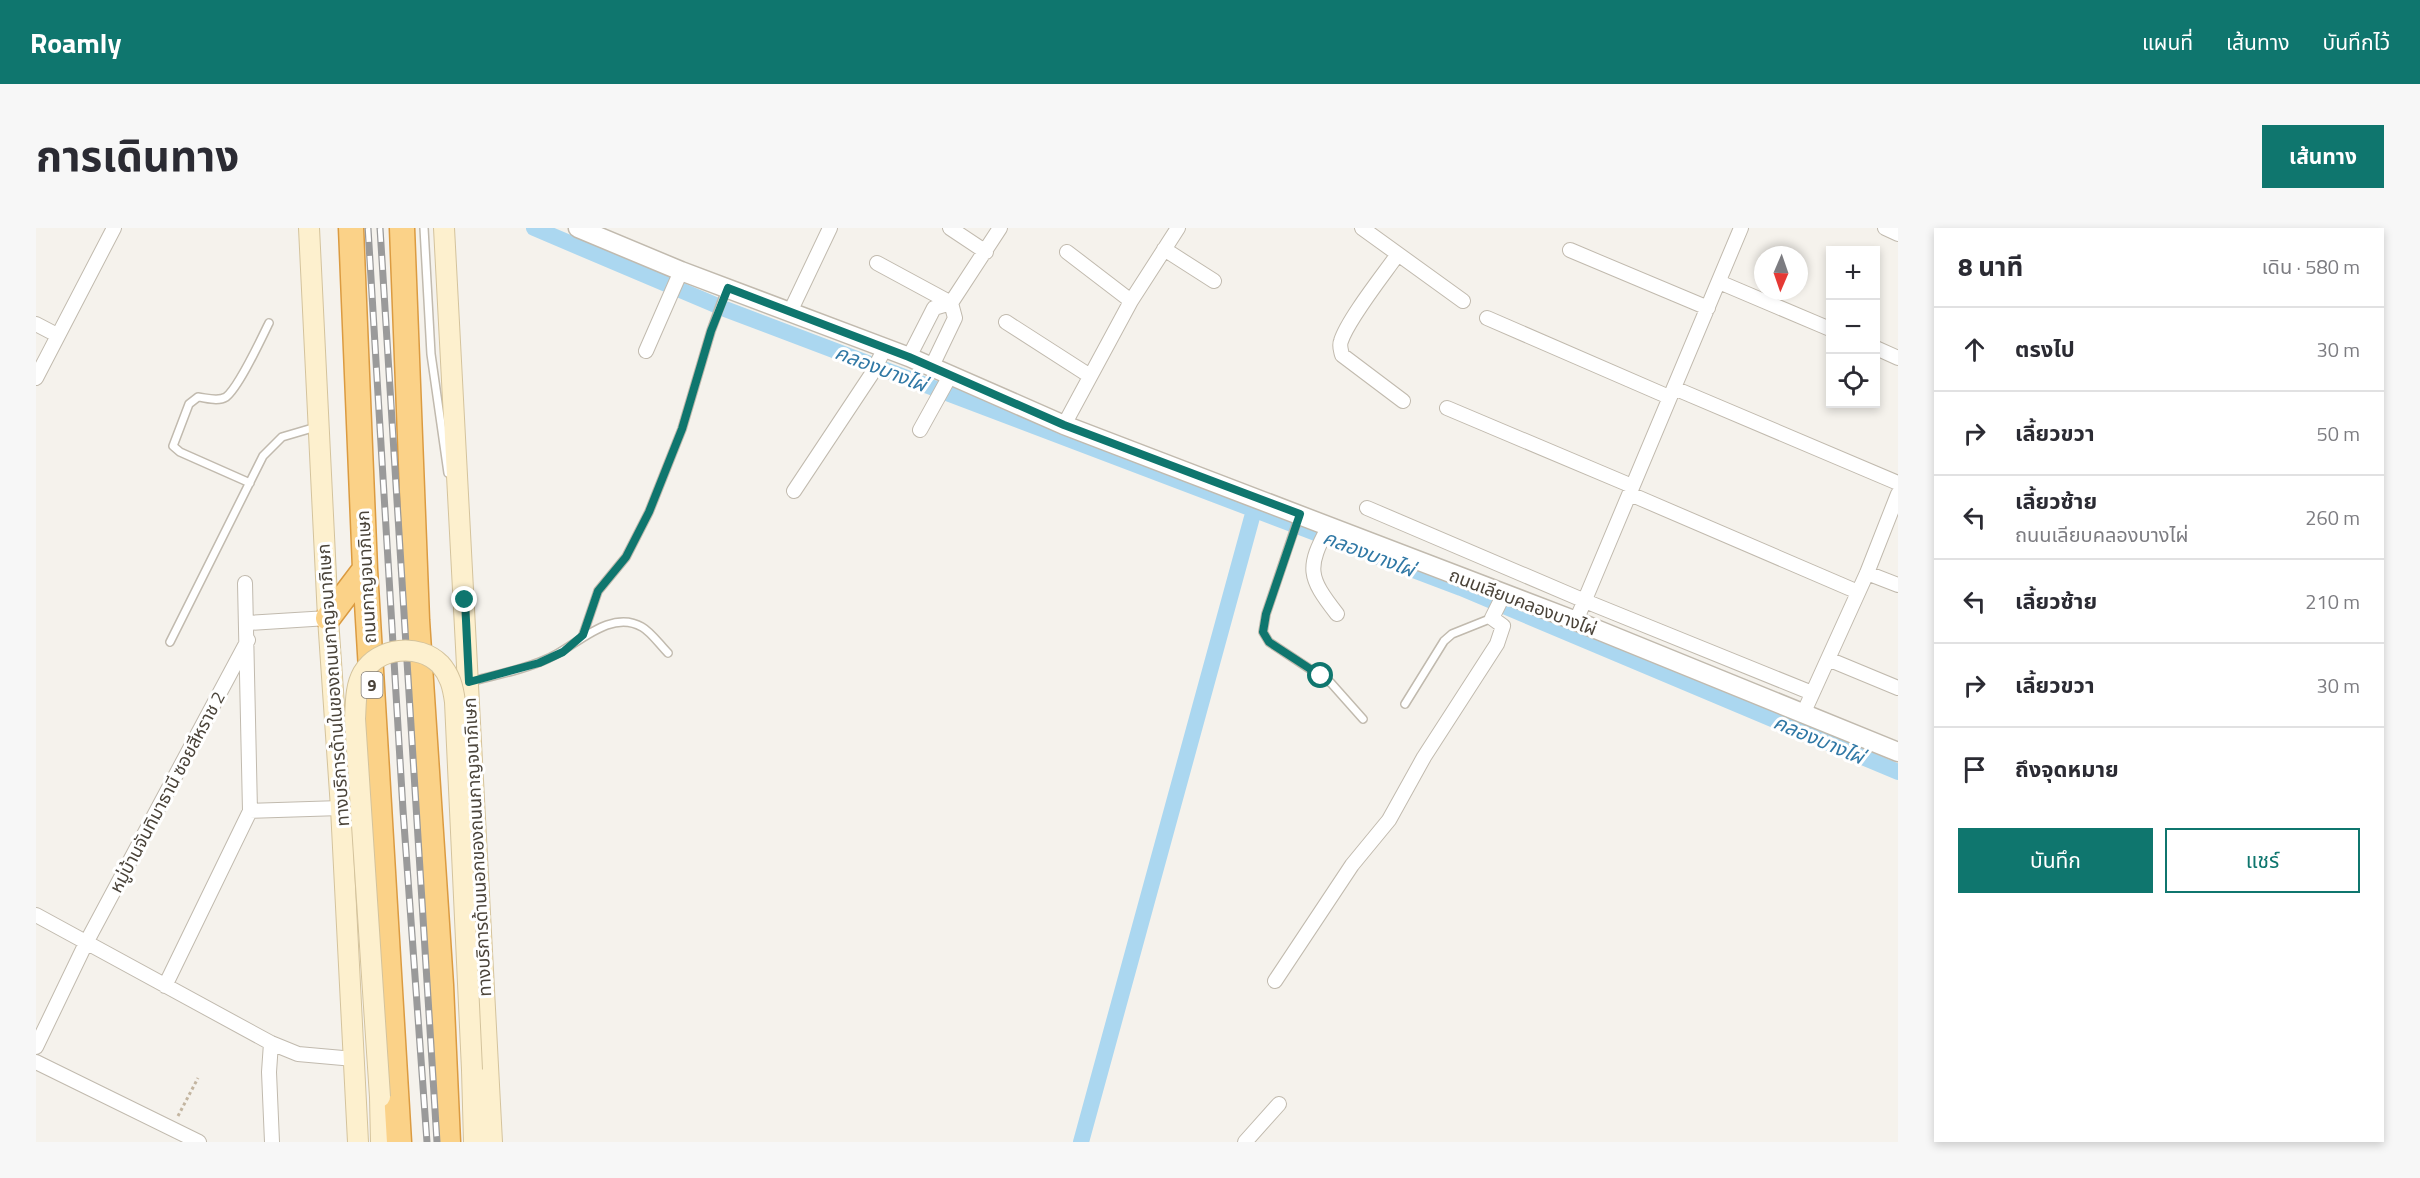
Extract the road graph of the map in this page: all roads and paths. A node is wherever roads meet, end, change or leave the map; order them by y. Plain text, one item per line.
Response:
1 (114, 228) edge
2 (309, 228) edge
3 (351, 228) edge
4 (424, 228) edge
5 (444, 228) edge
6 (578, 228) edge
7 (830, 228) edge
8 (950, 228) edge
9 (1000, 228) edge
10 (1178, 228) edge
11 (1362, 228) edge
12 (1742, 228) edge
13 (1885, 228) edge
14 (402, 234) edge
15 (1898, 234) edge
16 (1164, 249) junction
17 (1570, 250) dead end
18 (986, 252) junction
19 (1067, 252) dead end
20 (1398, 254) junction
21 (878, 263) dead end
22 (680, 275) junction
23 (1214, 281) dead end
24 (1719, 282) junction
25 (725, 293) junction
26 (1131, 301) junction
27 (1463, 301) dead end
28 (951, 303) junction
29 (1708, 308) junction
30 (790, 312) junction
31 (1487, 318) dead end
32 (269, 322) dead end
33 (1006, 322) dead end
34 (36, 324) edge
35 (1826, 327) edge
36 (57, 335) junction
37 (1880, 350) edge
38 (646, 351) dead end
39 (884, 351) junction
40 (909, 357) junction
41 (1898, 358) edge
42 (932, 366) junction
43 (1090, 376) junction
44 (36, 378) edge
45 (949, 378) junction
46 (1672, 393) junction
47 (1403, 401) dead end
48 (1447, 408) dead end
49 (1064, 425) junction
50 (318, 426) junction
51 (920, 430) dead end
52 (250, 483) junction
53 (1898, 483) edge
54 (1631, 490) junction
55 (794, 491) dead end
56 (1898, 494) edge
57 (1367, 508) dead end
58 (1298, 519) junction
59 (1327, 530) junction
60 (365, 569) junction
61 (1867, 573) junction
62 (245, 583) dead end
63 (1898, 585) edge
64 (1858, 592) junction
65 (465, 600) junction
66 (1585, 601) junction
67 (1498, 607) junction
68 (1337, 614) dead end
69 (328, 618) junction
70 (1576, 621) junction
71 (248, 623) junction
72 (583, 635) junction
73 (248, 640) junction
74 (170, 642) dead end
75 (668, 653) dead end
76 (1828, 659) junction
77 (469, 682) junction
78 (1898, 688) edge
79 (1812, 693) junction
80 (1405, 704) dead end
81 (1803, 714) junction
82 (1363, 719) dead end
83 (1898, 752) edge
84 (341, 808) junction
85 (250, 811) junction
86 (36, 915) edge
87 (86, 943) junction
88 (1275, 981) dead end
89 (165, 986) junction
90 (271, 1043) junction
91 (36, 1047) edge
92 (354, 1059) junction
93 (36, 1062) edge
94 (198, 1078) dead end
95 (1279, 1104) dead end
96 (171, 1129) junction
97 (199, 1142) edge
98 (272, 1142) edge
99 (358, 1142) edge
100 (381, 1142) edge
101 (399, 1142) edge
102 (448, 1142) edge
103 (474, 1142) edge
104 (492, 1142) edge
105 (1245, 1142) edge

1 - 36 street
2 - 50 main road, ทางบริการด้านในของถนนกาญจนาภิเษก
3 - 60 highway, ถนนกาญจนาภิเษก / 9
4 - 65 lane
5 - 65 main road, ทางบริการด้านนอกของถนนกาญจนาภิเษก
6 - 22 street, ถนนเลียบคลองบางไผ่
7 - 30 street
8 - 18 street
9 - 18 street
10 - 16 street
11 - 20 street
12 - 24 street
13 - 15 street
14 - 102 highway
16 - 23 street
16 - 26 street
17 - 29 street
18 - 28 street
19 - 26 street
20 - 27 street
20 - 47 street
21 - 28 street
22 - 25 street, ถนนเลียบคลองบางไผ่
22 - 38 street
24 - 29 street
24 - 35 street
25 - 30 street, ถนนเลียบคลองบางไผ่
25 - 72 lane
26 - 43 street
28 - 40 street
28 - 42 street
29 - 46 street
30 - 39 street, ถนนเลียบคลองบางไผ่
31 - 46 street
32 - 52 lane
33 - 43 street
34 - 36 street
36 - 44 street
37 - 41 street
39 - 40 street, ถนนเลียบคลองบางไผ่
39 - 55 street
40 - 42 street, ถนนเลียบคลองบางไผ่
42 - 45 street, ถนนเลียบคลองบางไผ่
43 - 49 street
45 - 49 street, ถนนเลียบคลองบางไผ่
45 - 51 street
46 - 53 street
46 - 54 street
48 - 54 street
49 - 58 street, ถนนเลียบคลองบางไผ่
50 - 52 lane
50 - 69 main road, ทางบริการด้านในของถนนกาญจนาภิเษก
52 - 74 lane
54 - 64 street
54 - 66 street
56 - 61 street
57 - 66 street
58 - 59 street, ถนนเลียบคลองบางไผ่
58 - 82 lane
59 - 67 street, ถนนเลียบคลองบางไผ่
59 - 68 street
60 - 69 highway
60 - 101 highway, ถนนกาญจนาภิเษก / 9
61 - 63 street
61 - 64 street
62 - 71 street
64 - 76 street
65 - 77 main road, ทางบริการด้านนอกของถนนกาญจนาภิเษก
66 - 70 street
66 - 79 street
67 - 70 street, ถนนเลียบคลองบางไผ่
67 - 80 lane
67 - 88 street
69 - 71 street
69 - 84 main road, ทางบริการด้านในของถนนกาญจนาภิเษก
70 - 81 street, ถนนเลียบคลองบางไผ่
71 - 73 street
72 - 75 lane
72 - 77 lane
73 - 85 street
73 - 87 street, หมู่บ้านจันทิมาธานี ซอยสีหราช 2
76 - 78 street
76 - 79 street
77 - 104 main road, ทางบริการด้านนอกของถนนกาญจนาภิเษก
79 - 81 street
81 - 83 street, ถนนเลียบคลองบางไผ่
84 - 85 street
84 - 92 main road, ทางบริการด้านในของถนนกาญจนาภิเษก
85 - 89 street
86 - 87 street
87 - 89 street
87 - 91 street, หมู่บ้านจันทิมาธานี ซอยสีหราช 2
89 - 90 street
90 - 92 street
90 - 98 street
92 - 99 main road, ทางบริการด้านในของถนนกาญจนาภิเษก
93 - 96 street
94 - 96 path
95 - 105 street
96 - 97 street
100 - 103 main road, bridge

